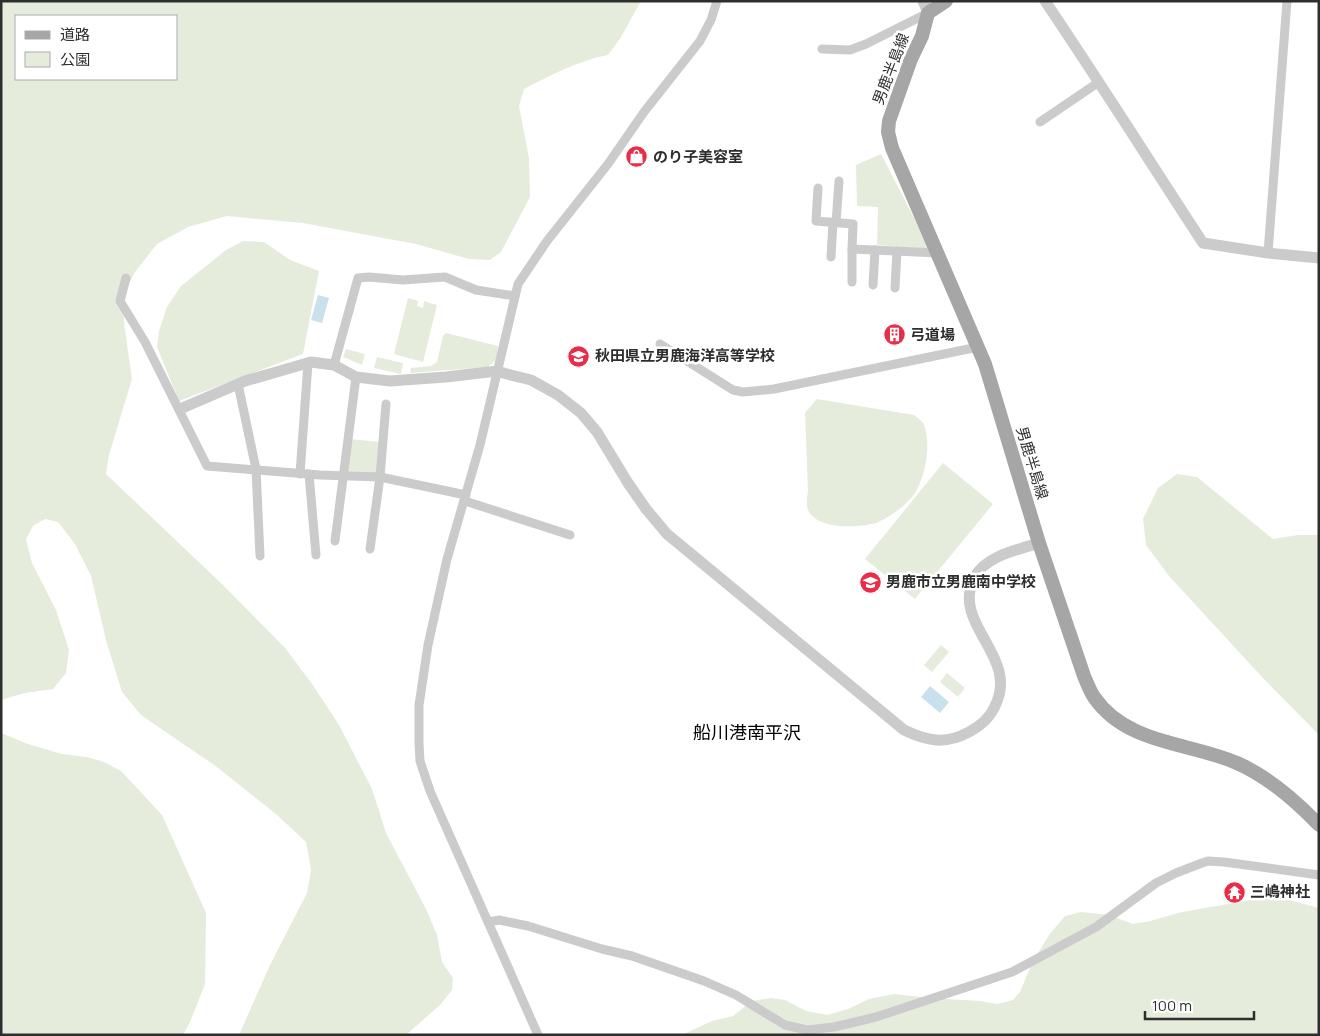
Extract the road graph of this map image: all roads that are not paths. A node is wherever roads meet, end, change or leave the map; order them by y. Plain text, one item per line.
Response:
1 (717, 1) edge
2 (946, 1) edge
3 (1045, 1) edge
4 (1287, 1) edge
5 (926, 7) edge
6 (822, 49) dead end
7 (1099, 82) junction
8 (1040, 122) dead end
9 (839, 181) dead end
10 (818, 188) dead end
11 (835, 222) junction
12 (852, 249) junction
13 (875, 250) junction
14 (897, 251) junction
15 (938, 253) junction
16 (1268, 253) junction
17 (831, 257) dead end
18 (1319, 258) edge
19 (126, 278) dead end
20 (852, 282) dead end
21 (873, 285) dead end
22 (895, 288) dead end
23 (515, 296) junction
24 (660, 344) dead end
25 (978, 347) junction
26 (308, 363) junction
27 (334, 365) junction
28 (497, 371) junction
29 (356, 376) junction
30 (238, 384) junction
31 (386, 404) dead end
32 (180, 408) junction
33 (256, 469) junction
34 (304, 474) junction
35 (343, 476) junction
36 (380, 477) junction
37 (465, 498) junction
38 (570, 535) dead end
39 (335, 541) dead end
40 (1039, 543) junction
41 (370, 549) dead end
42 (316, 555) dead end
43 (260, 556) dead end
44 (1319, 825) edge
45 (1319, 875) edge
46 (488, 922) junction
47 (538, 1035) edge

1 - 23 street
2 - 5 main road
3 - 7 street
4 - 16 street
5 - 6 street
5 - 15 main road, 男鹿半島線
7 - 8 street
7 - 16 street
9 - 11 street
10 - 11 street
11 - 12 street
11 - 17 street
12 - 13 street
12 - 20 street
13 - 14 street
13 - 21 street
14 - 15 street
14 - 22 street
15 - 25 main road, 男鹿半島線
16 - 18 street
19 - 32 street
23 - 27 street
23 - 28 street
24 - 25 street
25 - 40 main road, 男鹿半島線
26 - 27 street
26 - 30 street
26 - 34 street
27 - 29 street
28 - 29 street
28 - 37 street
28 - 40 street
29 - 35 street
30 - 32 street
30 - 33 street
31 - 36 street
32 - 33 street
33 - 34 street
33 - 43 street
34 - 35 street
34 - 42 street
35 - 36 street
35 - 39 street
36 - 37 street
36 - 41 street
37 - 38 street
37 - 46 street
40 - 44 main road, 男鹿半島線
45 - 46 street
46 - 47 street

